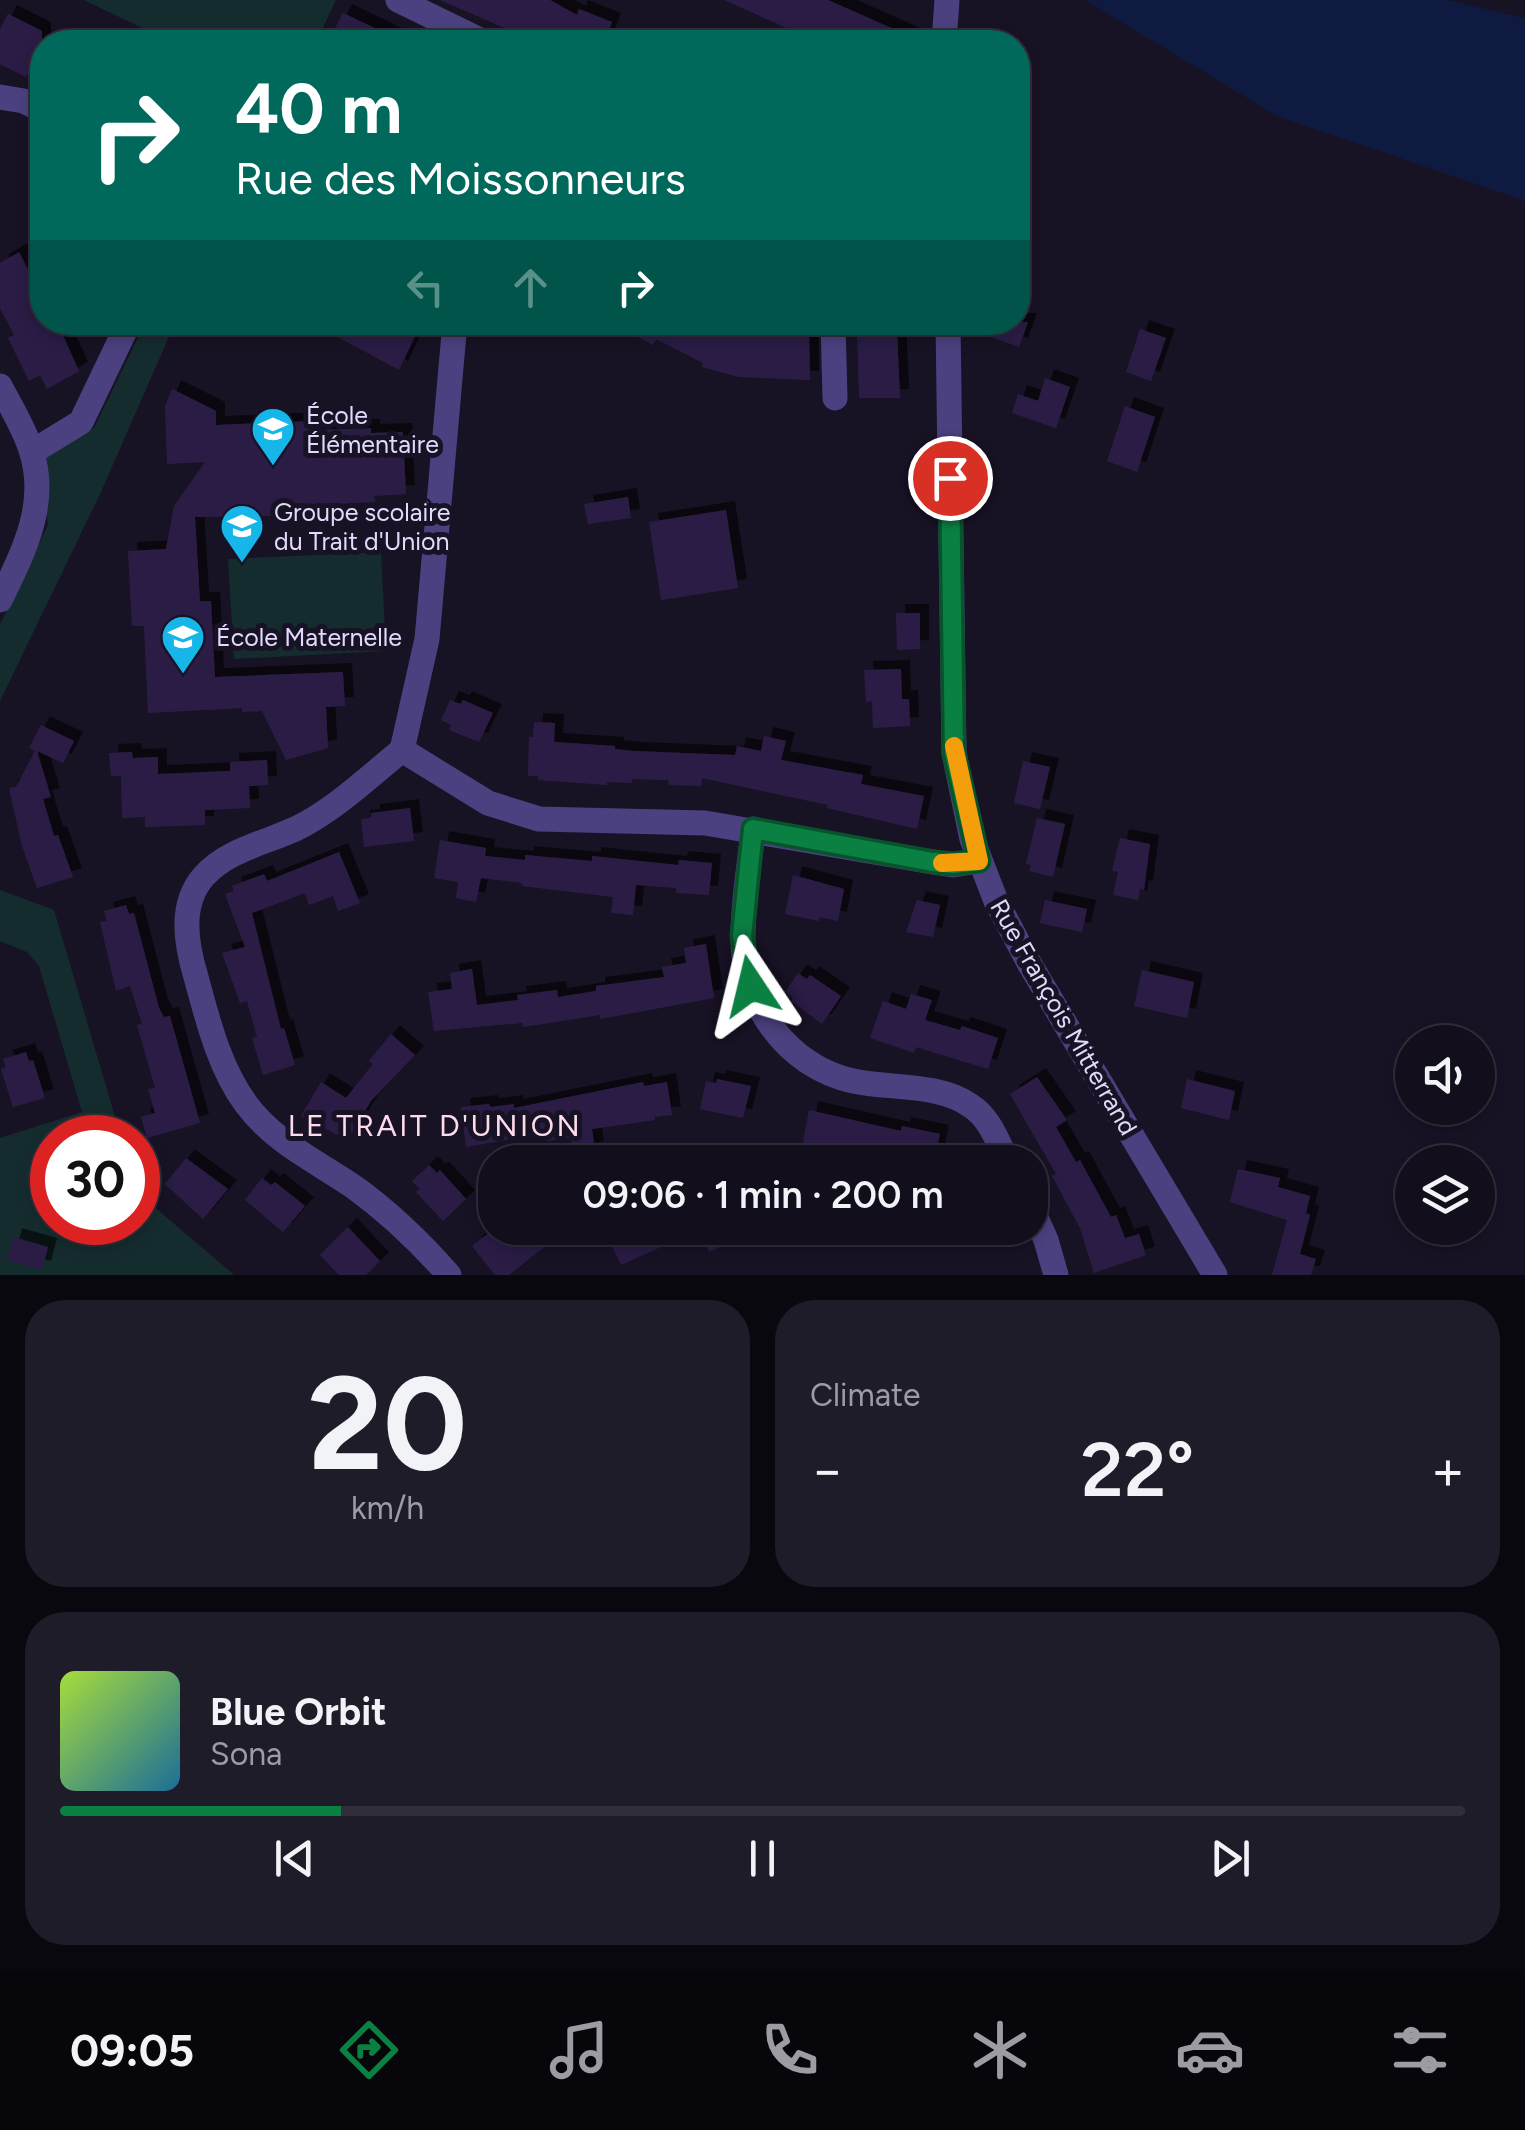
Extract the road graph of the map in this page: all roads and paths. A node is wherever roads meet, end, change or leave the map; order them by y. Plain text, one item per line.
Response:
1 (398, 0) edge
2 (948, 0) edge
3 (459, 30) edge
4 (945, 30) edge
5 (0, 97) edge
6 (30, 104) edge
7 (123, 335) edge
8 (455, 335) edge
9 (833, 335) edge
10 (948, 335) edge
11 (0, 386) edge
12 (834, 398) dead end
13 (32, 452) junction
14 (0, 600) edge
15 (402, 750) junction
16 (753, 829) junction
17 (979, 861) junction
18 (999, 1145) edge
19 (1047, 1245) edge
20 (450, 1275) edge
21 (1056, 1275) edge
22 (1215, 1275) edge

1 - 3 street
2 - 4 street
5 - 6 street
7 - 13 street
8 - 15 street
9 - 12 street
10 - 17 street, Rue François Mitterrand
11 - 13 street
13 - 14 street
15 - 16 street
15 - 20 street
16 - 17 street
16 - 18 street
17 - 22 street, Rue François Mitterrand
19 - 21 street

